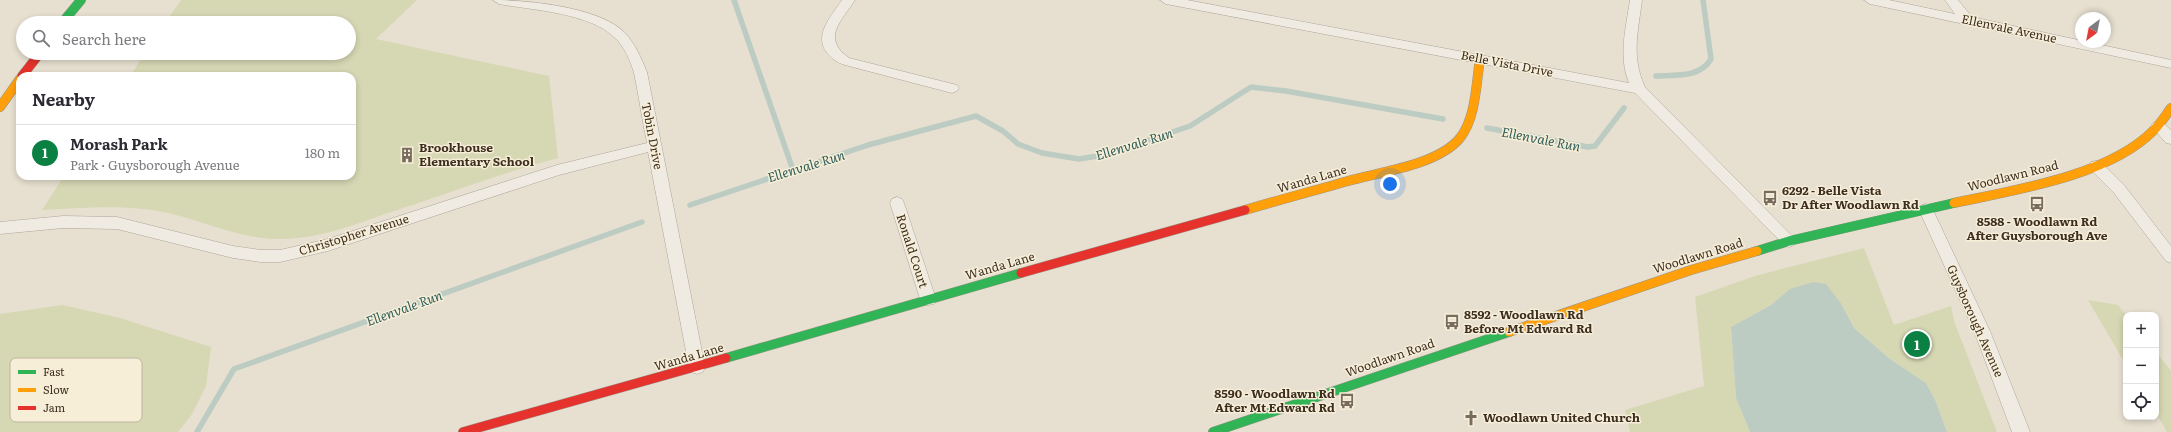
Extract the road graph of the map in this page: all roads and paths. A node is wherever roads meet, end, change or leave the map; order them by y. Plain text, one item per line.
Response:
1 (81, 0) edge
2 (499, 0) edge
3 (849, 0) edge
4 (1166, 0) edge
5 (1636, 0) edge
6 (1870, 0) edge
7 (1951, 0) edge
8 (68, 16) edge
9 (1967, 20) junction
10 (1480, 59) junction
11 (35, 60) edge
12 (2171, 64) edge
13 (25, 72) edge
14 (16, 85) edge
15 (952, 88) dead end
16 (1639, 89) junction
17 (0, 107) edge
18 (2171, 108) edge
19 (2158, 126) junction
20 (2171, 139) edge
21 (653, 146) junction
22 (2096, 166) junction
23 (897, 203) dead end
24 (1926, 210) junction
25 (0, 228) edge
26 (1789, 242) junction
27 (2171, 257) edge
28 (928, 299) junction
29 (697, 367) junction
30 (1230, 429) edge
31 (463, 432) edge
32 (1212, 432) edge
33 (2021, 432) edge

1 - 8 street
2 - 21 street, Tobin Drive
3 - 15 street
4 - 10 street, Belle Vista Drive
5 - 16 street
6 - 9 street, Ellenvale Avenue
7 - 9 street
9 - 12 street, Ellenvale Avenue
10 - 16 street, Belle Vista Drive
10 - 28 street, Wanda Lane
11 - 13 street
14 - 17 street
16 - 26 street
18 - 19 street, Woodlawn Road
19 - 20 street
19 - 22 street, Woodlawn Road
21 - 25 street, Christopher Avenue
21 - 29 street, Tobin Drive
22 - 24 street, Woodlawn Road
22 - 27 street
23 - 28 street, Ronald Court
24 - 26 street, Woodlawn Road
24 - 33 street, Guysborough Avenue
26 - 30 street, Woodlawn Road
28 - 29 street, Wanda Lane
29 - 31 street, Wanda Lane
30 - 32 street, Woodlawn Road

